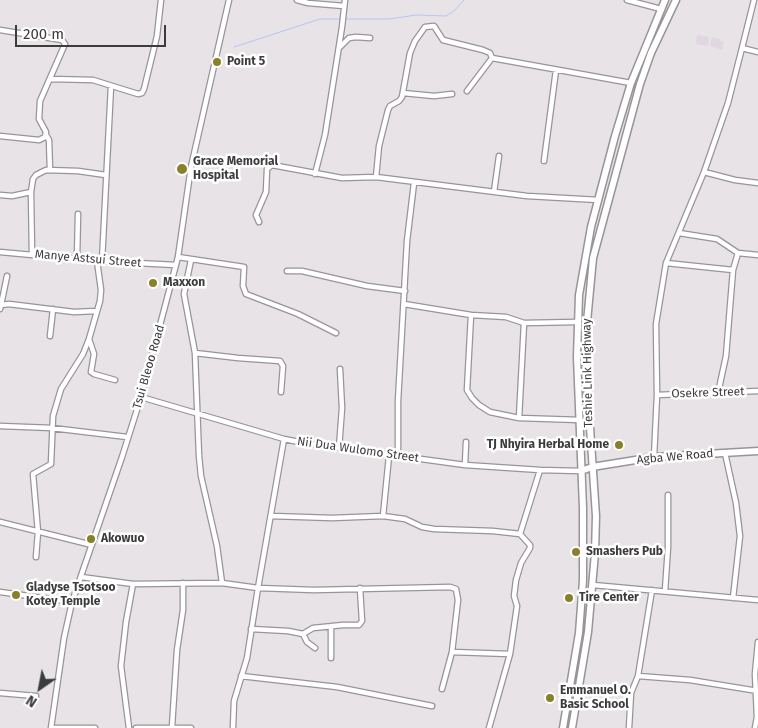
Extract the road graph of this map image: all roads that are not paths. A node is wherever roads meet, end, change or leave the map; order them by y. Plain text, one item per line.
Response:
1 (161, 0) edge
2 (229, 0) edge
3 (297, 0) edge
4 (626, 0) edge
5 (665, 0) edge
6 (676, 0) edge
7 (754, 0) edge
8 (344, 5) edge
9 (661, 9) junction
10 (755, 10) edge
11 (0, 30) edge
12 (370, 38) dead end
13 (339, 48) junction
14 (742, 48) junction
15 (758, 52) edge
16 (492, 58) junction
17 (556, 70) junction
18 (50, 79) junction
19 (631, 83) junction
20 (111, 86) junction
21 (467, 91) dead end
22 (403, 93) junction
23 (452, 94) dead end
24 (46, 135) junction
25 (0, 136) edge
26 (499, 156) dead end
27 (544, 160) dead end
28 (50, 170) junction
29 (704, 172) junction
30 (315, 174) junction
31 (106, 175) junction
32 (376, 177) junction
33 (414, 183) junction
34 (758, 183) edge
35 (30, 192) junction
36 (494, 192) junction
37 (0, 195) edge
38 (599, 200) junction
39 (78, 214) dead end
40 (259, 222) dead end
41 (679, 233) junction
42 (0, 252) edge
43 (738, 253) junction
44 (32, 255) junction
45 (758, 255) edge
46 (178, 256) junction
47 (77, 259) junction
48 (191, 260) junction
49 (99, 261) junction
50 (666, 263) junction
51 (176, 266) junction
52 (733, 270) junction
53 (287, 271) dead end
54 (7, 276) dead end
55 (405, 291) junction
56 (404, 304) junction
57 (1, 307) edge
58 (53, 309) junction
59 (97, 311) junction
60 (471, 315) junction
61 (577, 322) junction
62 (524, 323) junction
63 (336, 333) dead end
64 (50, 336) dead end
65 (89, 340) junction
66 (195, 353) junction
67 (340, 368) dead end
68 (115, 380) dead end
69 (758, 391) edge
70 (280, 392) dead end
71 (718, 392) junction
72 (657, 394) junction
73 (141, 397) junction
74 (198, 414) junction
75 (519, 418) junction
76 (580, 420) junction
77 (0, 426) edge
78 (52, 428) junction
79 (127, 438) junction
80 (284, 439) junction
81 (466, 442) dead end
82 (339, 448) junction
83 (758, 451) edge
84 (725, 453) junction
85 (389, 456) junction
86 (398, 456) junction
87 (654, 457) junction
88 (465, 465) junction
89 (592, 468) junction
90 (540, 470) junction
91 (581, 471) junction
92 (668, 495) dead end
93 (270, 516) junction
94 (383, 516) junction
95 (0, 522) edge
96 (38, 532) junction
97 (520, 534) junction
98 (92, 545) junction
99 (36, 556) dead end
100 (81, 577) junction
101 (222, 583) junction
102 (133, 584) junction
103 (183, 584) junction
104 (593, 585) junction
105 (258, 588) junction
106 (360, 588) junction
107 (652, 590) junction
108 (664, 591) junction
109 (0, 592) edge
110 (733, 598) junction
111 (758, 600) edge
112 (72, 602) junction
113 (331, 626) junction
114 (251, 629) junction
115 (303, 634) junction
116 (758, 642) edge
117 (315, 648) dead end
118 (452, 652) junction
119 (510, 654) junction
120 (331, 658) dead end
121 (757, 665) edge
122 (241, 676) junction
123 (638, 676) junction
124 (442, 689) dead end
125 (757, 691) edge
126 (0, 693) edge
127 (36, 696) dead end
128 (432, 706) dead end
129 (172, 727) edge
130 (51, 728) edge
131 (96, 728) edge
132 (129, 728) edge
133 (136, 728) edge
134 (191, 728) edge
135 (233, 728) edge
136 (488, 728) edge
137 (563, 728) edge
138 (572, 728) edge
139 (629, 728) edge
140 (755, 728) edge

1 - 20 street
2 - 46 street, Tsui Bleoo Road
3 - 8 street
4 - 9 street
5 - 9 main road, Teshie Link Highway
6 - 89 main road, Teshie Link Highway
7 - 10 street
8 - 13 street
9 - 19 main road, Teshie Link Highway
10 - 14 street
11 - 18 street
12 - 13 street
13 - 30 street
14 - 15 street
14 - 29 street
16 - 17 street
16 - 21 street
16 - 22 street
17 - 19 street
17 - 27 street
18 - 20 street
18 - 24 street
19 - 38 main road, Teshie Link Highway
20 - 31 street
22 - 23 street
22 - 32 street
24 - 25 street
24 - 28 street
26 - 36 street
28 - 31 street
28 - 35 street
29 - 34 street
29 - 41 street
30 - 32 street
30 - 40 street
31 - 49 street
32 - 33 street
33 - 36 street
33 - 55 street
35 - 37 street
35 - 44 street
36 - 38 street
38 - 61 main road, Teshie Link Highway
39 - 47 street
41 - 43 street
41 - 50 street
42 - 44 street, Manye Astsui Street
43 - 45 street
43 - 52 street
44 - 47 street, Manye Astsui Street
46 - 48 street
46 - 51 street, Tsui Bleoo Road
47 - 49 street, Manye Astsui Street
48 - 63 street
48 - 66 street
49 - 51 street, Manye Astsui Street
49 - 59 street
50 - 52 street
50 - 72 street
51 - 73 street, Tsui Bleoo Road
52 - 71 street
53 - 55 street
54 - 57 street
55 - 56 street
56 - 60 street
56 - 86 street
57 - 58 street
58 - 59 street
58 - 64 street
59 - 65 street
60 - 62 street
60 - 75 street
61 - 62 street
61 - 76 main road, Teshie Link Highway
62 - 75 street
65 - 68 street
65 - 78 street
66 - 70 street
66 - 74 street
67 - 82 street
69 - 71 street, Osekre Street
71 - 72 street, Osekre Street
72 - 87 street
73 - 74 street, Nii Dua Wulomo Street
73 - 79 street, Tsui Bleoo Road
74 - 80 street, Nii Dua Wulomo Street
74 - 101 street
75 - 76 street
76 - 91 main road, Teshie Link Highway
77 - 78 street
78 - 79 street
78 - 96 street
79 - 98 street, Tsui Bleoo Road
80 - 82 street, Nii Dua Wulomo Street
80 - 93 street
81 - 88 street
82 - 85 street, Nii Dua Wulomo Street
83 - 84 main road, Agba We Road
84 - 87 main road, Agba We Road
84 - 110 street
85 - 86 street, Nii Dua Wulomo Street
85 - 94 street
86 - 88 street, Nii Dua Wulomo Street
87 - 89 main road, Agba We Road
88 - 90 street, Nii Dua Wulomo Street
89 - 91 main road, Agba We Road
89 - 104 main road, Teshie Link Highway
90 - 91 street, Nii Dua Wulomo Street
90 - 97 street
91 - 137 main road, Teshie Link Highway
92 - 108 street
93 - 94 street
93 - 105 street
94 - 97 street
95 - 96 street
96 - 98 street
96 - 99 street
97 - 119 street
98 - 100 street, Tsui Bleoo Road
100 - 102 street
100 - 112 street, Tsui Bleoo Road
101 - 103 street
101 - 105 street
102 - 103 street
102 - 132 street
103 - 129 street
104 - 107 street
104 - 138 main road, Teshie Link Highway
105 - 106 street
105 - 114 street
106 - 113 street
106 - 118 street
107 - 108 street
107 - 123 street
108 - 110 street
109 - 112 street
110 - 111 street
112 - 130 street, Tsui Bleoo Road
113 - 115 street
113 - 120 street
114 - 115 street
114 - 122 street
115 - 117 street
116 - 121 street
118 - 119 street
118 - 124 street
119 - 136 street
121 - 125 street
122 - 128 street
122 - 135 street
123 - 125 street
123 - 139 street
125 - 140 street
126 - 127 street
129 - 133 street
129 - 134 street
130 - 131 street

